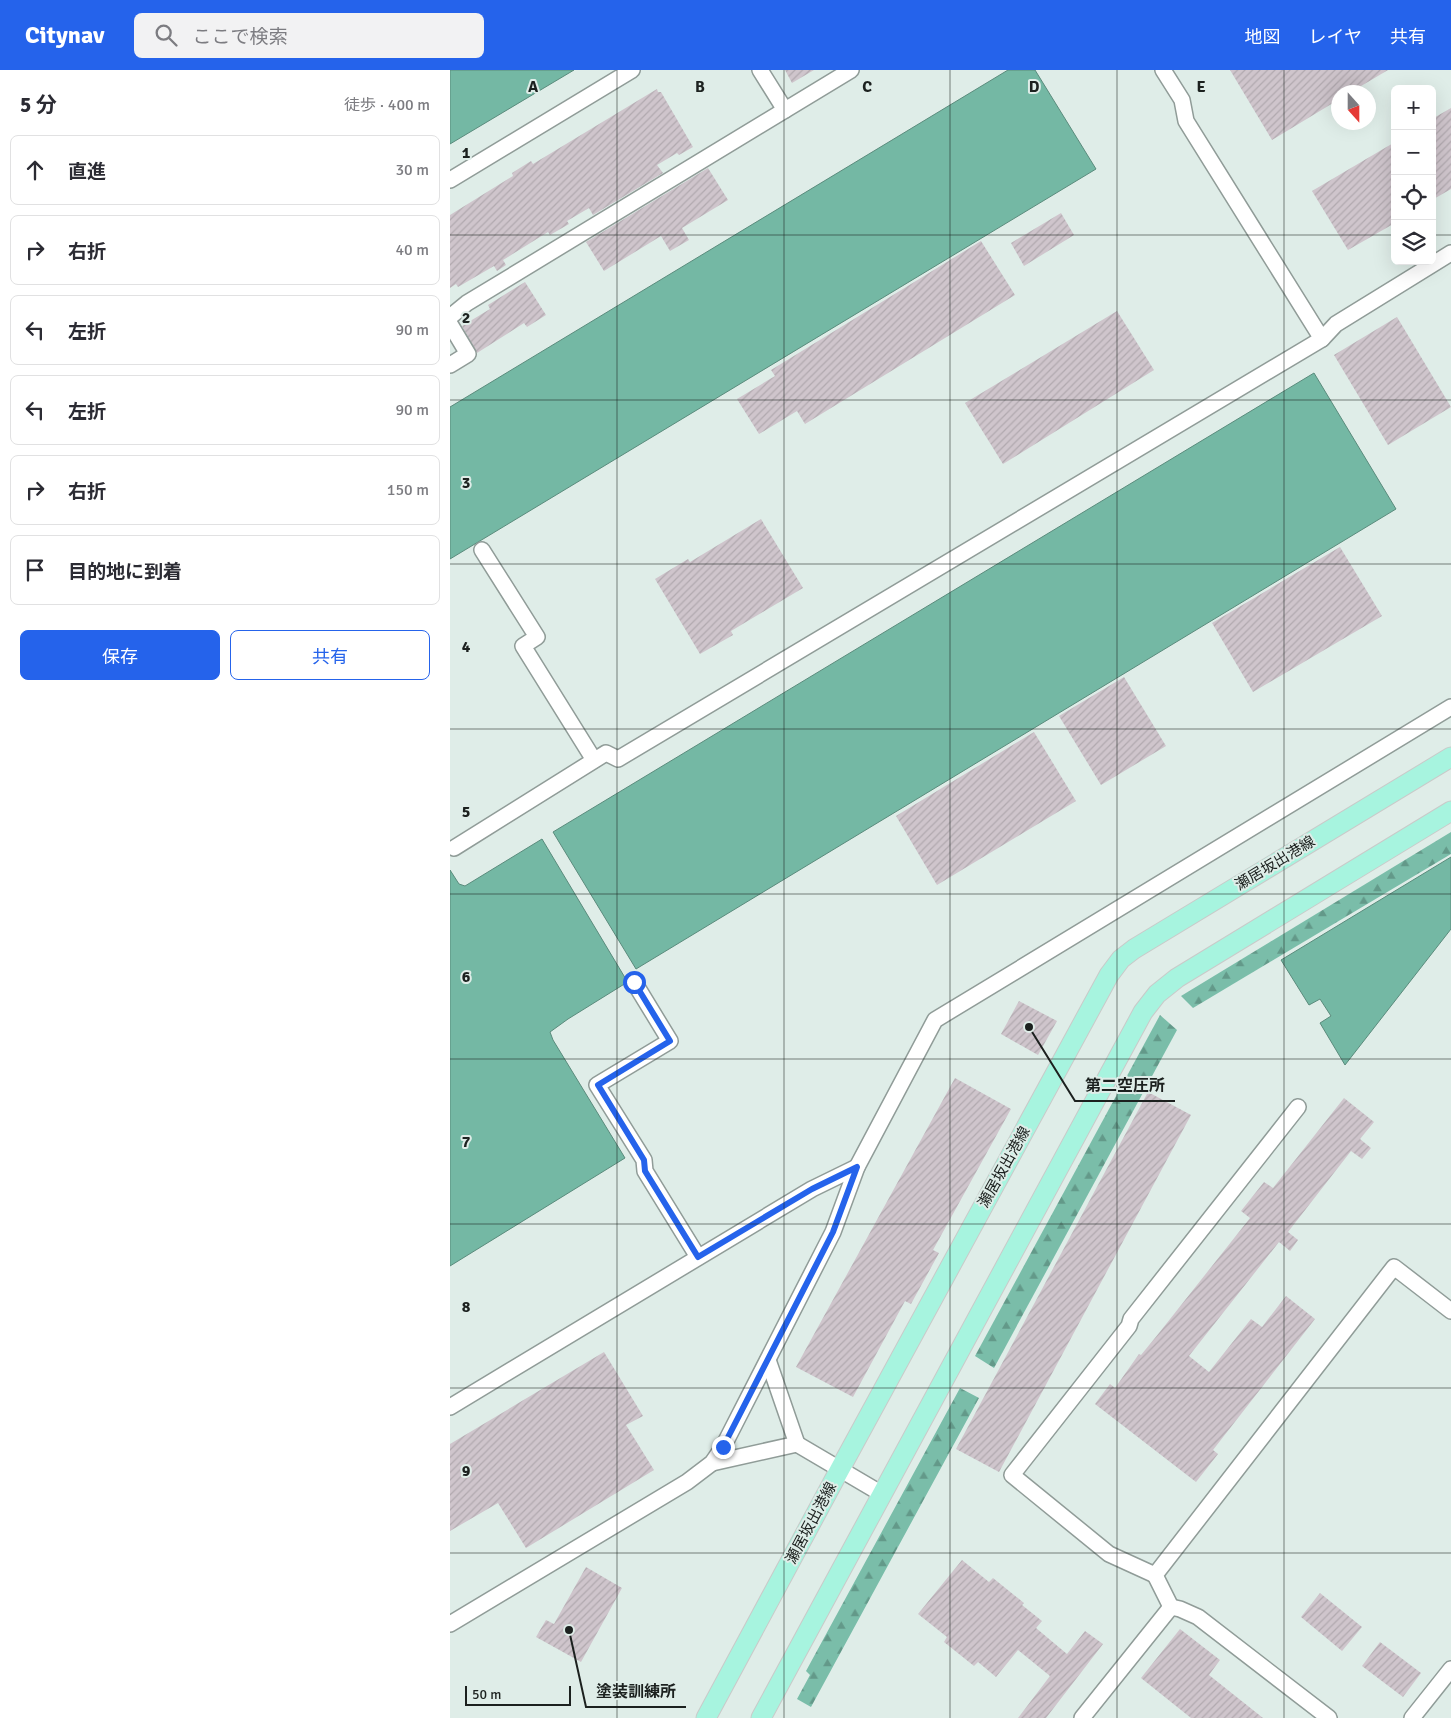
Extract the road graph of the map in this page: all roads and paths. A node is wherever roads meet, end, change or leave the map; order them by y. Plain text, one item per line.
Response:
1 (632, 70) edge
2 (760, 70) edge
3 (851, 70) edge
4 (1163, 70) edge
5 (785, 110) junction
6 (450, 180) edge
7 (1451, 253) edge
8 (451, 316) edge
9 (1322, 339) junction
10 (450, 365) edge
11 (482, 550) dead end
12 (1451, 707) edge
13 (1451, 756) edge
14 (594, 760) junction
15 (1451, 811) edge
16 (454, 848) dead end
17 (634, 982) dead end
18 (1298, 1107) dead end
19 (857, 1167) junction
20 (698, 1257) junction
21 (1451, 1311) edge
22 (768, 1360) junction
23 (450, 1407) edge
24 (797, 1444) junction
25 (712, 1463) junction
26 (840, 1469) junction
27 (882, 1494) junction
28 (1155, 1575) junction
29 (1171, 1607) junction
30 (450, 1624) edge
31 (1451, 1668) edge
32 (706, 1718) edge
33 (761, 1718) edge
34 (1082, 1718) edge
35 (1329, 1718) edge
36 (1412, 1718) edge

1 - 6 lane
2 - 5 lane
3 - 5 lane
4 - 9 lane
5 - 8 lane
7 - 9 lane
8 - 10 lane
9 - 14 lane
11 - 14 lane
12 - 19 lane
13 - 26 main road, 瀬居坂出港線
14 - 16 lane
15 - 27 main road
17 - 20 lane
18 - 28 lane
19 - 20 lane
19 - 22 lane
20 - 23 lane
21 - 28 lane
22 - 24 lane
22 - 25 lane
24 - 25 lane
24 - 26 lane
25 - 30 lane
26 - 27 lane
26 - 32 main road, 瀬居坂出港線
27 - 33 main road
28 - 29 lane
29 - 34 lane
29 - 35 lane
31 - 36 lane

